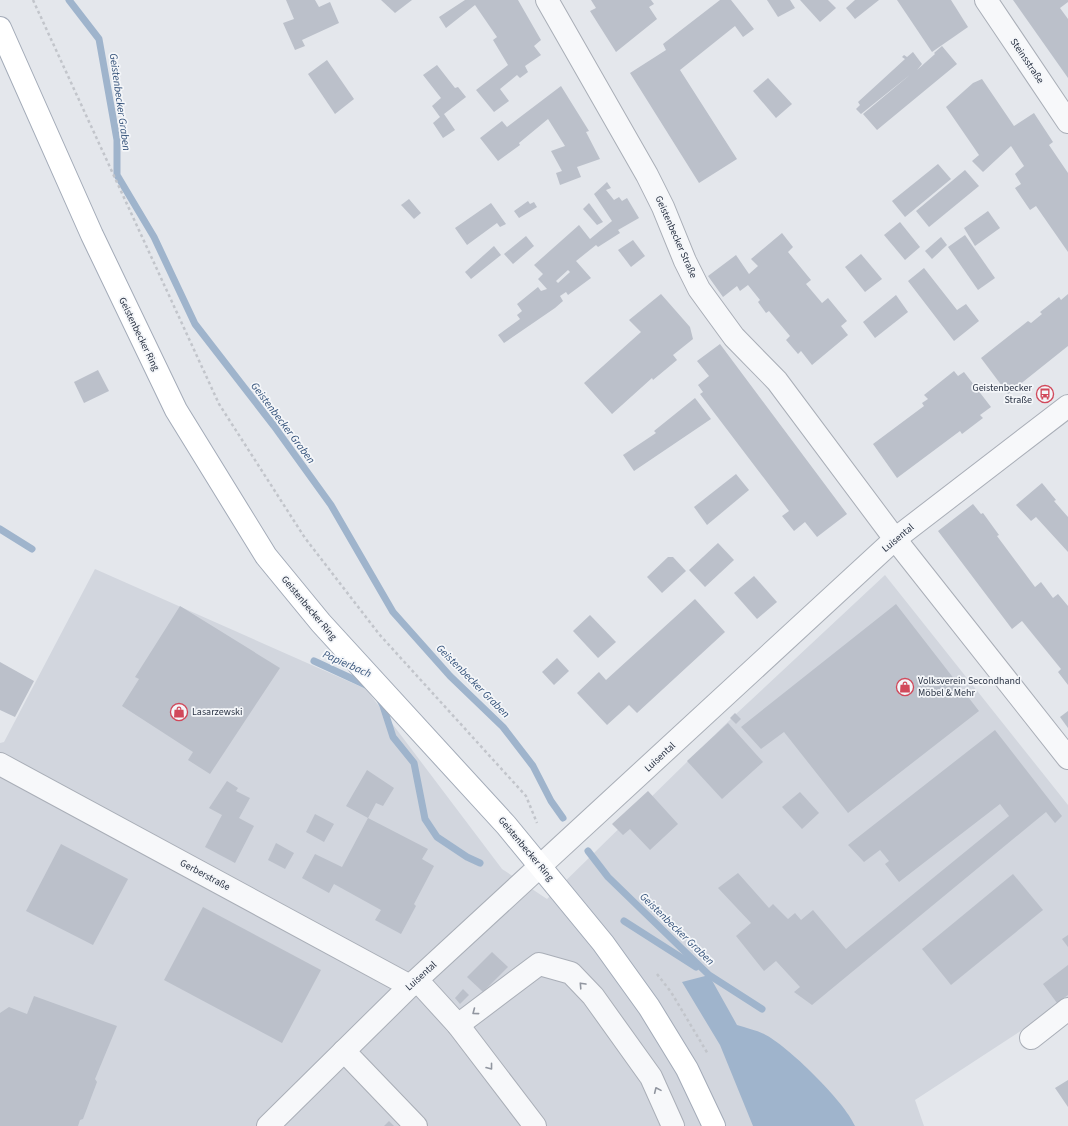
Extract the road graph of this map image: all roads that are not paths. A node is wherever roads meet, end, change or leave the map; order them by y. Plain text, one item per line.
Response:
1 (547, 0) edge
2 (986, 0) edge
3 (0, 28) edge
4 (1068, 122) edge
5 (1068, 406) edge
6 (895, 539) junction
7 (1068, 758) edge
8 (0, 764) edge
9 (541, 866) junction
10 (414, 983) junction
11 (1068, 1009) edge
12 (458, 1025) junction
13 (1031, 1038) dead end
14 (344, 1051) junction
15 (268, 1126) edge
16 (416, 1126) edge
17 (535, 1126) edge
18 (673, 1126) edge
19 (714, 1126) edge

1 - 6 street, Geistenbecker Straße
2 - 4 street, Steinsstraße
3 - 9 main road, Geistenbecker Ring
5 - 6 street, Luisental
6 - 7 street, Geistenbecker Straße
6 - 9 street, Luisental
8 - 10 street, Gerberstraße
9 - 10 street, Luisental
9 - 19 main road, Geistenbecker Ring
10 - 12 street, Gerberstraße
10 - 14 street, Luisental
11 - 13 street
12 -> 17 street, Gerberstraße
18 -> 12 street
14 - 15 street, Luisental
14 - 16 street

